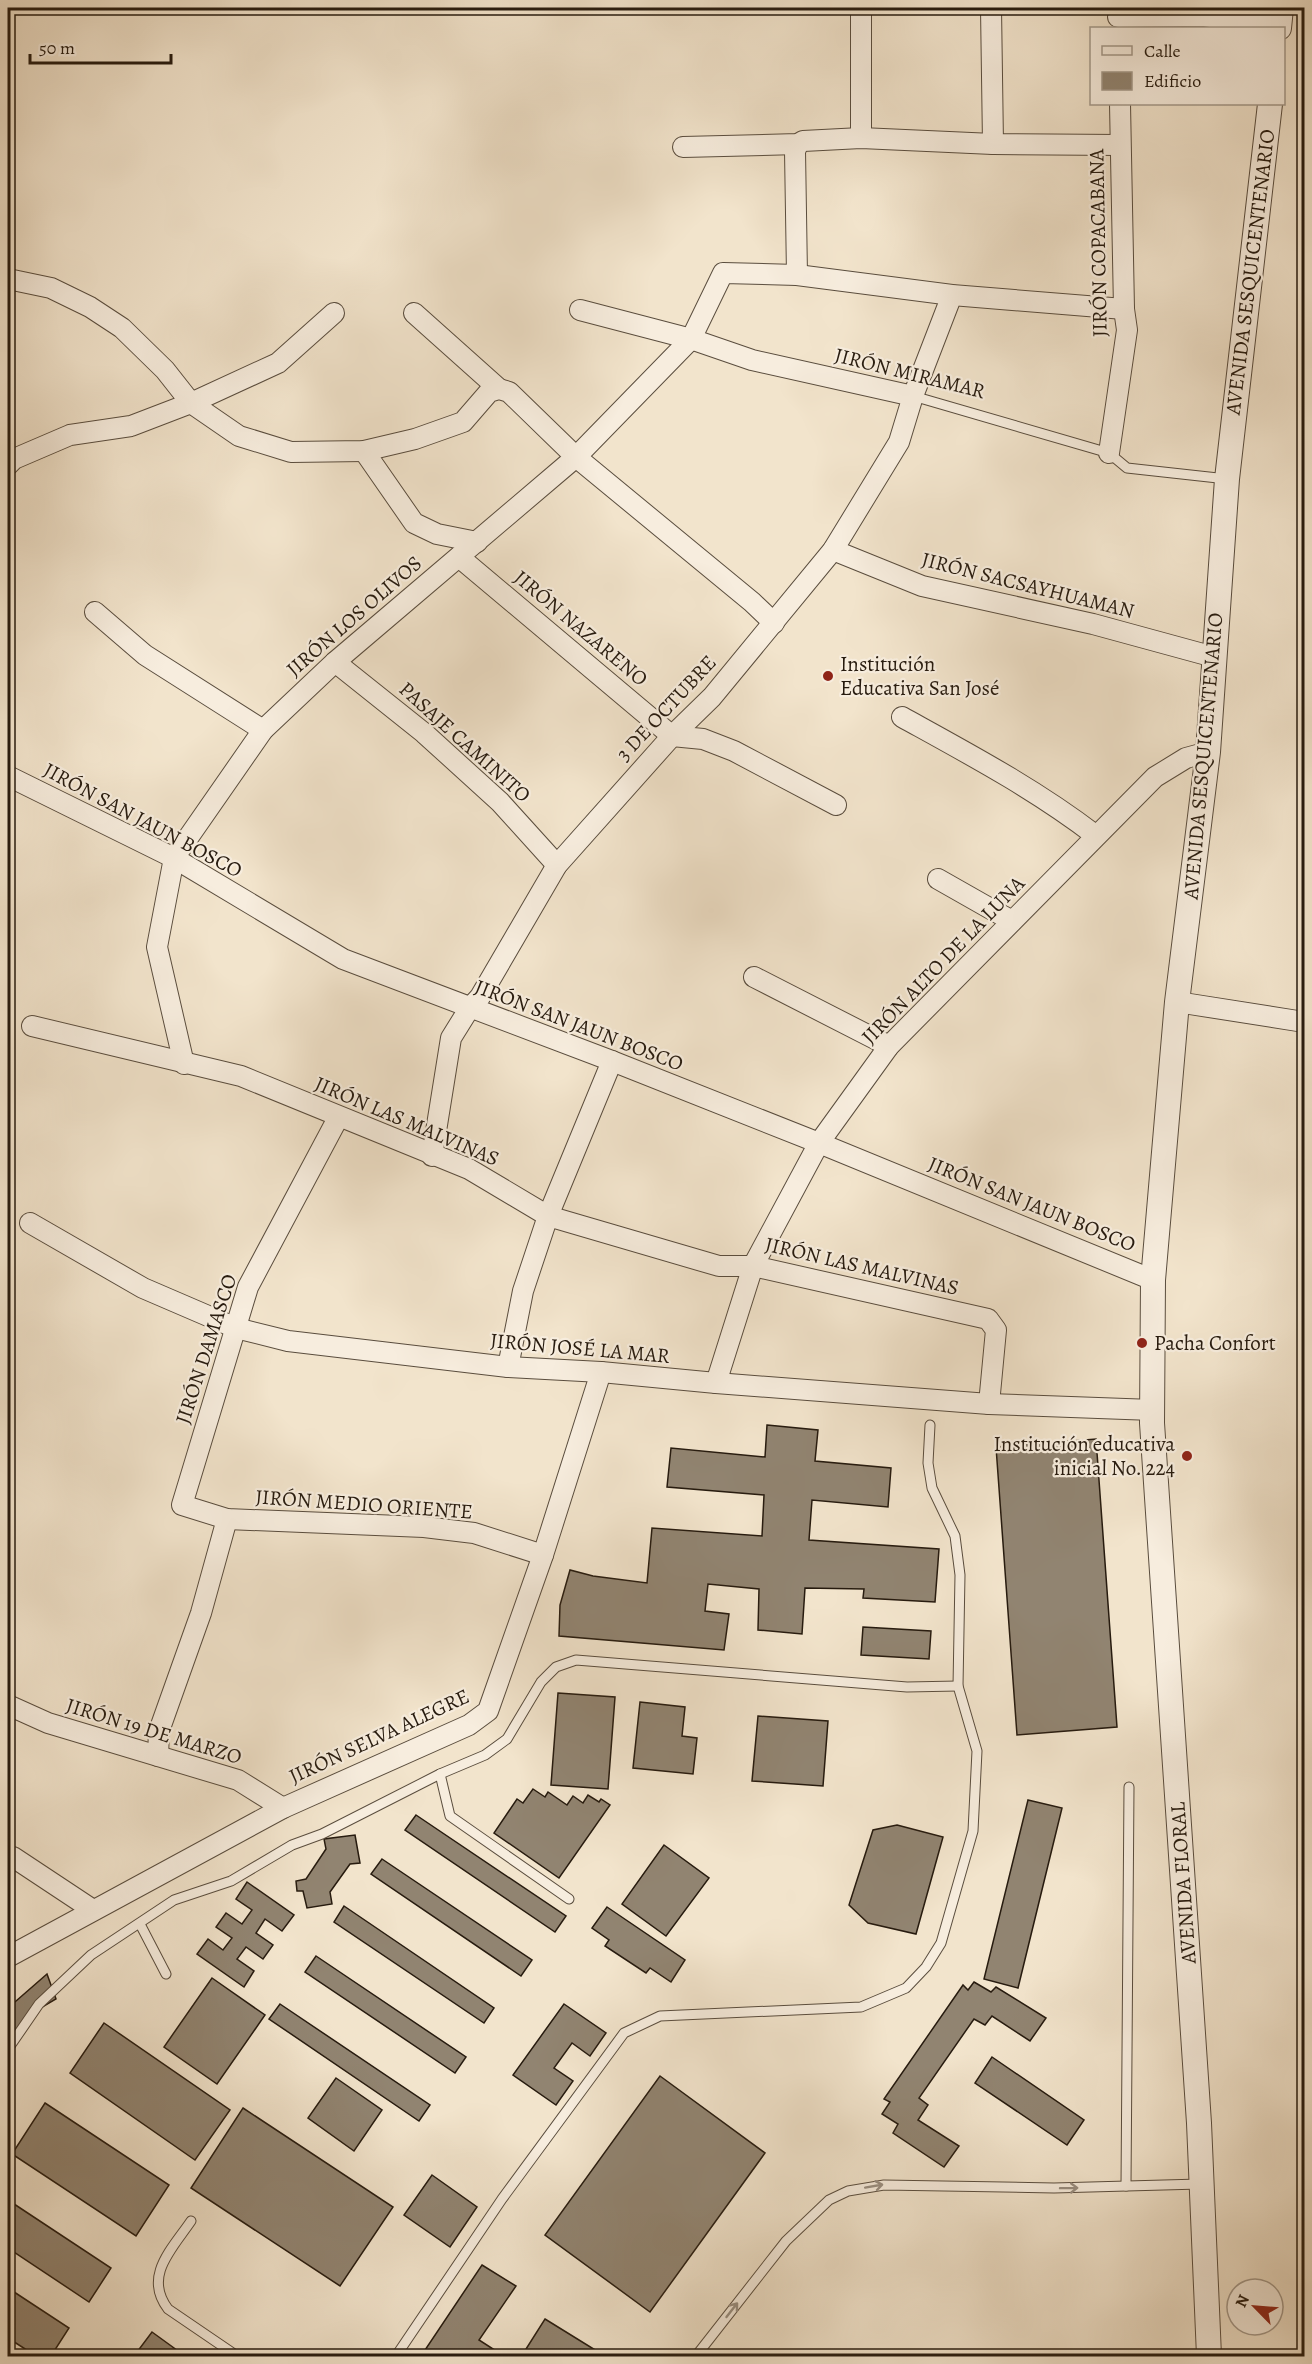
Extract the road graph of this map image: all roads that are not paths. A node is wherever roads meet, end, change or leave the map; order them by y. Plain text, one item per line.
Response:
1 (861, 8) edge
2 (991, 8) edge
3 (1118, 18) edge
4 (1280, 21) edge
5 (1120, 105) edge
6 (1270, 105) edge
7 (861, 138) junction
8 (798, 144) junction
9 (993, 144) junction
10 (1120, 145) junction
11 (683, 147) dead end
12 (797, 275) junction
13 (8, 279) edge
14 (952, 295) junction
15 (1124, 309) junction
16 (580, 310) dead end
17 (334, 313) dead end
18 (414, 313) dead end
19 (691, 339) junction
20 (504, 390) junction
21 (914, 396) junction
22 (191, 403) junction
23 (364, 452) junction
24 (1109, 453) junction
25 (576, 457) junction
26 (8, 465) edge
27 (1227, 479) junction
28 (477, 542) junction
29 (833, 550) junction
30 (459, 558) junction
31 (95, 612) dead end
32 (774, 623) junction
33 (1214, 657) junction
34 (335, 662) junction
35 (902, 717) dead end
36 (263, 730) junction
37 (672, 736) junction
38 (1208, 752) junction
39 (8, 776) edge
40 (836, 805) dead end
41 (1095, 835) junction
42 (174, 858) junction
43 (557, 865) junction
44 (938, 879) dead end
45 (1012, 921) junction
46 (754, 977) dead end
47 (1177, 1002) junction
48 (469, 1008) junction
49 (1305, 1022) edge
50 (32, 1026) dead end
51 (889, 1046) junction
52 (612, 1061) junction
53 (184, 1064) junction
54 (338, 1118) junction
55 (819, 1143) junction
56 (432, 1156) junction
57 (548, 1216) junction
58 (30, 1223) dead end
59 (753, 1266) junction
60 (1153, 1280) junction
61 (236, 1328) junction
62 (508, 1367) junction
63 (601, 1372) junction
64 (716, 1383) junction
65 (988, 1404) junction
66 (1153, 1410) junction
67 (930, 1425) dead end
68 (182, 1505) joint
69 (227, 1519) junction
70 (543, 1555) junction
71 (958, 1686) junction
72 (8, 1705) edge
73 (158, 1756) junction
74 (440, 1774) junction
75 (1129, 1787) dead end
76 (283, 1808) junction
77 (8, 1857) edge
78 (569, 1899) dead end
79 (93, 1910) junction
80 (140, 1923) junction
81 (8, 1957) edge
82 (166, 1974) dead end
83 (8, 2049) edge
84 (1200, 2184) junction
85 (1126, 2187) junction
86 (191, 2221) dead end
87 (237, 2356) edge
88 (396, 2356) edge
89 (696, 2356) edge
90 (1209, 2356) edge

1 - 7 street
2 - 9 street
3 - 4 street
5 - 10 street, JIRÓN COPACABANA
6 - 27 street, AVENIDA SESQUICENTENARIO
7 - 8 street
7 - 9 street
8 - 11 street
8 - 12 street
9 - 10 street
10 - 15 street, JIRÓN COPACABANA
12 - 14 street
12 - 19 street, JIRÓN LOS OLIVOS
13 - 22 street
14 - 15 street
14 - 21 street, 3 DE OCTUBRE
15 - 24 street, JIRÓN COPACABANA
16 - 19 street, JIRÓN MIRAMAR
17 - 22 street
18 - 20 street
19 - 21 street, JIRÓN MIRAMAR
19 - 25 street, JIRÓN LOS OLIVOS
20 - 23 street
20 - 25 street
21 - 24 lane, JIRÓN MIRAMAR
21 - 29 street, 3 DE OCTUBRE
22 - 23 street
22 - 26 street
23 - 28 street
24 - 27 lane, JIRÓN MIRAMAR
25 - 28 street, JIRÓN LOS OLIVOS
25 - 32 street
27 - 33 street, AVENIDA SESQUICENTENARIO
28 - 30 street, JIRÓN LOS OLIVOS
29 - 32 street, 3 DE OCTUBRE
29 - 33 street, JIRÓN SACSAYHUAMAN
30 - 34 street, JIRÓN LOS OLIVOS
30 - 37 street, JIRÓN NAZARENO
31 - 36 street
32 - 37 street, 3 DE OCTUBRE
33 - 38 street, AVENIDA SESQUICENTENARIO
34 - 36 street, JIRÓN LOS OLIVOS
34 - 43 street, PASAJE CAMINITO
35 - 41 street
36 - 42 street, JIRÓN LOS OLIVOS
37 - 40 street
37 - 43 street, 3 DE OCTUBRE
38 - 41 street, JIRÓN ALTO DE LA LUNA
38 - 47 street, AVENIDA SESQUICENTENARIO
39 - 42 street, JIRÓN SAN JAUN BOSCO
41 - 45 street, JIRÓN ALTO DE LA LUNA
42 - 48 street, JIRÓN SAN JAUN BOSCO
42 - 53 street, JIRÓN LOS OLIVOS
43 - 48 street, 3 DE OCTUBRE
44 - 45 street
45 - 51 street, JIRÓN ALTO DE LA LUNA
46 - 51 street
47 - 49 street
47 - 60 street, AVENIDA SESQUICENTENARIO
48 - 52 street, JIRÓN SAN JAUN BOSCO
48 - 56 street, 3 DE OCTUBRE
50 - 53 street, JIRÓN LAS MALVINAS
51 - 55 street, JIRÓN ALTO DE LA LUNA
52 - 55 street, JIRÓN SAN JAUN BOSCO
52 - 57 street
53 - 54 street, JIRÓN LAS MALVINAS
54 - 56 street, JIRÓN LAS MALVINAS
54 - 61 street, JIRÓN DAMASCO
55 - 59 street, JIRÓN ALTO DE LA LUNA
55 - 60 street, JIRÓN SAN JAUN BOSCO
56 - 57 street, JIRÓN LAS MALVINAS
57 - 59 street, JIRÓN LAS MALVINAS
57 - 62 street
58 - 61 street, JIRÓN JOSÉ LA MAR
59 - 64 street, JIRÓN ALTO DE LA LUNA
59 - 65 street, JIRÓN LAS MALVINAS
60 - 66 street, AVENIDA SESQUICENTENARIO
61 - 62 street, JIRÓN JOSÉ LA MAR
61 - 68 street, JIRÓN DAMASCO
62 - 63 street, JIRÓN JOSÉ LA MAR
63 - 64 street, JIRÓN JOSÉ LA MAR
63 - 70 street, JIRÓN SELVA ALEGRE
64 - 65 street, JIRÓN JOSÉ LA MAR
65 - 66 street, JIRÓN JOSÉ LA MAR
66 - 84 street, AVENIDA FLORAL
67 - 71 lane
68 - 69 street, JIRÓN MEDIO ORIENTE
69 - 70 street, JIRÓN MEDIO ORIENTE
69 - 73 street
70 - 76 street, JIRÓN SELVA ALEGRE
71 - 74 lane
71 - 88 lane
72 - 73 street, JIRÓN 19 DE MARZO
73 - 76 street, JIRÓN 19 DE MARZO
74 - 78 lane
74 - 80 lane
75 - 85 lane
76 - 79 street, JIRÓN SELVA ALEGRE
77 - 79 street
79 - 81 street, JIRÓN SELVA ALEGRE
80 - 82 lane
80 - 83 lane
84 - 85 lane
84 - 90 street, AVENIDA FLORAL
89 -> 85 lane
86 - 87 lane

